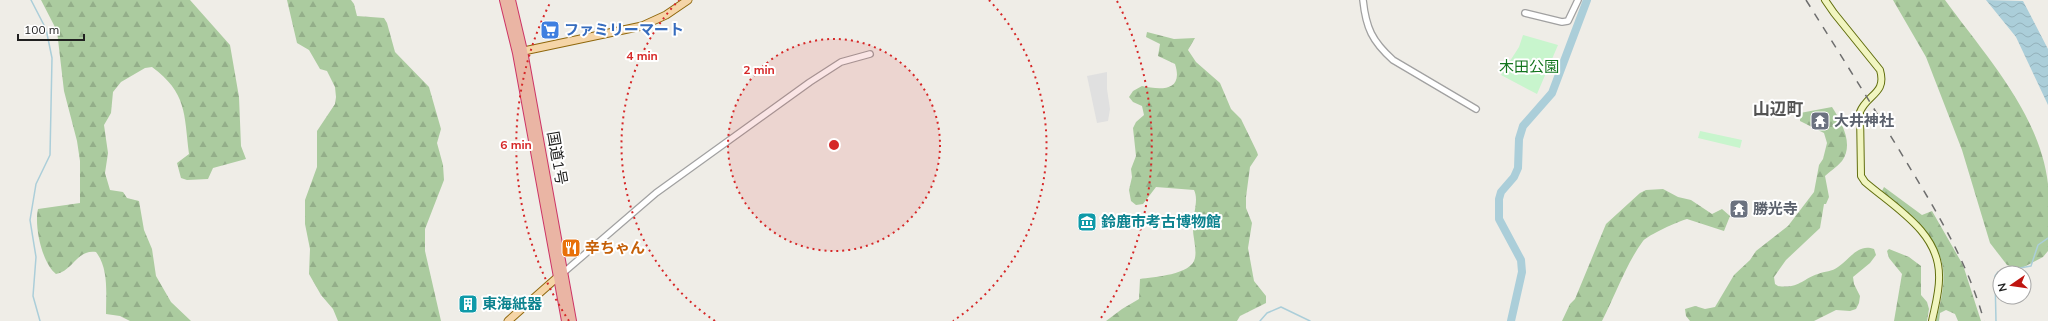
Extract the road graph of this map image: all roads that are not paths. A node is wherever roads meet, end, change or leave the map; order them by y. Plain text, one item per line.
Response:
1 (504, 0) edge
2 (511, 0) edge
3 (688, 0) edge
4 (1363, 0) edge
5 (1578, 0) edge
6 (1825, 0) edge
7 (1525, 13) dead end
8 (520, 52) junction
9 (870, 54) dead end
10 (1476, 109) dead end
11 (560, 275) junction
12 (508, 321) edge
13 (566, 321) edge
14 (572, 321) edge
15 (1932, 321) edge

1 - 8 highway, 国道1号
2 - 8 highway, 国道1号
3 - 8 main road
4 - 10 street
5 - 7 street
6 - 15 main road
8 - 11 highway, 国道1号
9 - 11 street
11 - 12 main road
11 - 13 highway, 国道1号
11 - 14 highway, 国道1号

